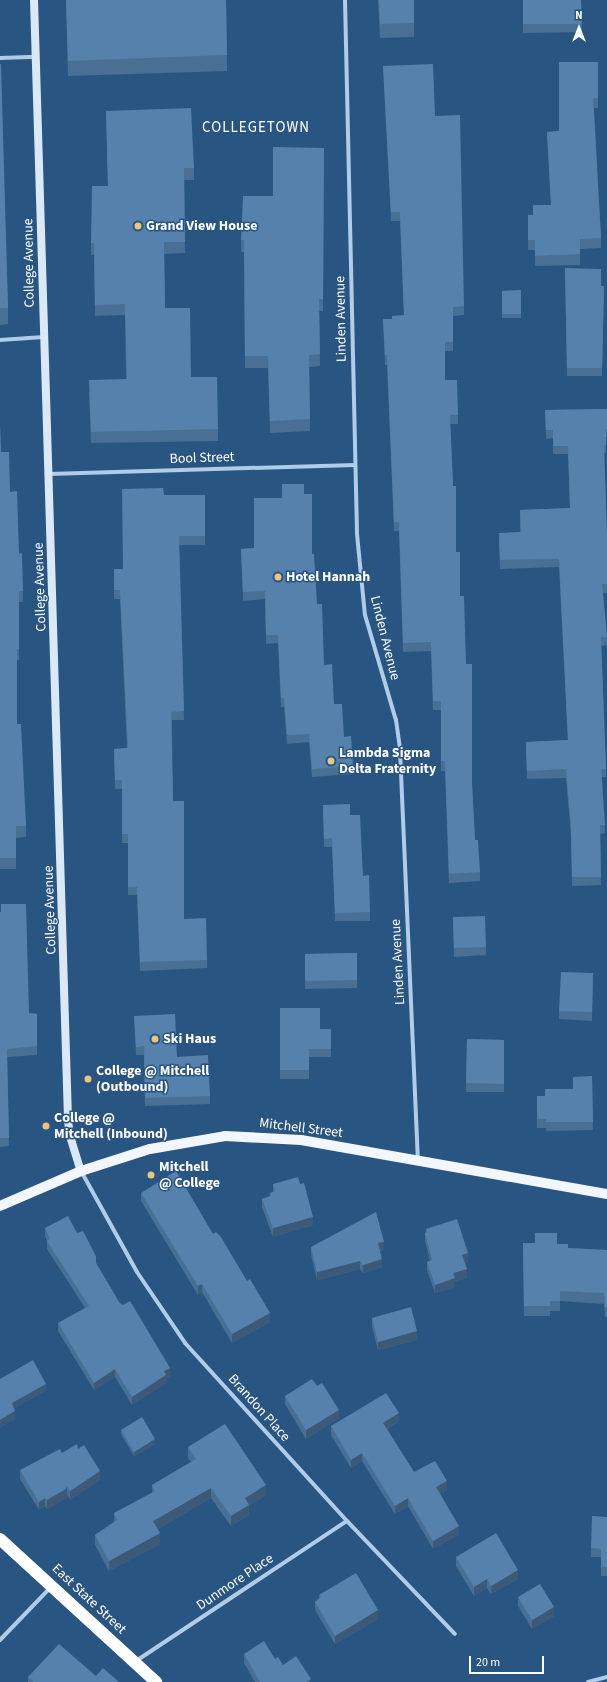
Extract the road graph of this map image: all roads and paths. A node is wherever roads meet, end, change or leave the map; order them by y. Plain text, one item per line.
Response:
1 (34, 0) edge
2 (345, 0) edge
3 (36, 57) junction
4 (0, 58) edge
5 (45, 338) junction
6 (0, 340) edge
7 (356, 465) junction
8 (49, 474) junction
9 (418, 1159) junction
10 (81, 1171) junction
11 (607, 1194) edge
12 (0, 1206) edge
13 (347, 1521) junction
14 (0, 1539) edge
15 (52, 1585) junction
16 (455, 1634) dead end
17 (0, 1640) edge
18 (134, 1662) junction
19 (607, 1677) edge
20 (156, 1682) edge
21 (588, 1682) edge

1 - 3 street, College Avenue
2 - 7 street, Linden Avenue
3 - 4 street
3 - 5 street, College Avenue
5 - 6 street
5 - 8 street, College Avenue
7 - 8 street, Bool Street
7 - 9 street, Linden Avenue
8 - 10 street, College Avenue
9 - 10 main road, Mitchell Street
9 - 11 main road, Mitchell Street
10 - 12 main road, Mitchell Street
10 - 13 street, Brandon Place
13 - 16 street, Brandon Place
13 - 18 street, Dunmore Place
14 - 15 highway, East State Street
15 - 17 street
15 - 18 highway, East State Street
18 - 20 highway, East State Street
19 - 21 street

